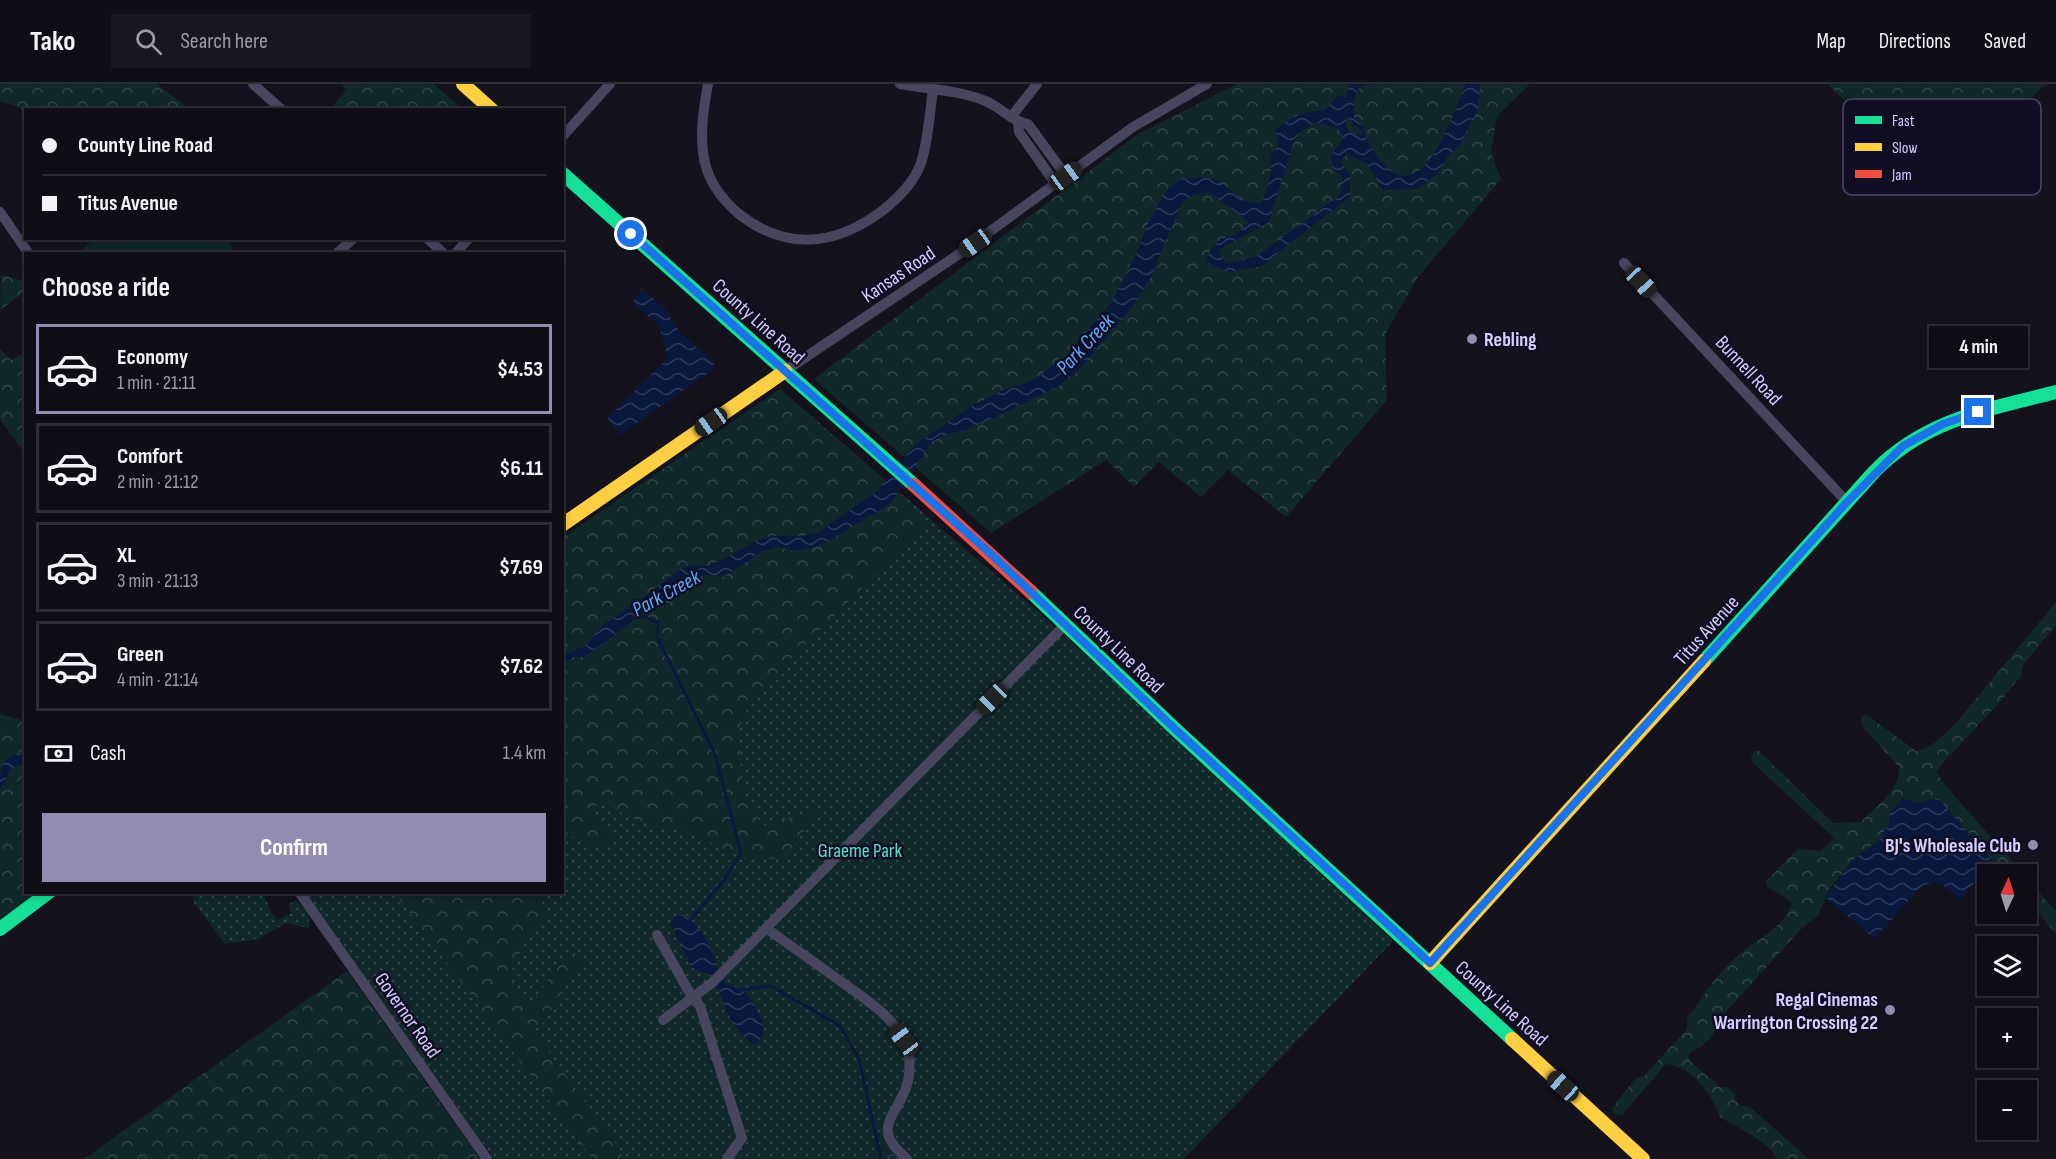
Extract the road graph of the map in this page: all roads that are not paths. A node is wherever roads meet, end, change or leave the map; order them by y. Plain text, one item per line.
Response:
1 (253, 84) edge
2 (463, 84) edge
3 (610, 84) edge
4 (708, 84) edge
5 (900, 84) edge
6 (1037, 84) edge
7 (1207, 84) edge
8 (933, 90) junction
9 (280, 108) edge
10 (490, 108) edge
11 (1015, 120) junction
12 (564, 135) edge
13 (564, 174) edge
14 (1066, 176) junction
15 (1055, 183) junction
16 (0, 212) edge
17 (352, 240) edge
18 (429, 240) edge
19 (467, 240) edge
20 (28, 252) edge
21 (338, 252) edge
22 (442, 252) edge
23 (457, 252) edge
24 (1623, 263) dead end
25 (786, 371) junction
26 (2056, 392) edge
27 (1847, 502) junction
28 (564, 524) edge
29 (1066, 624) junction
30 (46, 894) edge
31 (300, 894) edge
32 (766, 928) junction
33 (0, 929) edge
34 (657, 935) dead end
35 (1430, 963) junction
36 (693, 996) junction
37 (663, 1020) dead end
38 (487, 1159) edge
39 (728, 1159) edge
40 (908, 1159) edge
41 (1643, 1159) edge

1 - 9 street
2 - 10 main road
3 - 12 street
4 - 8 street
5 - 8 street
6 - 11 street
7 - 14 street, Kansas Road
8 - 11 street
11 - 14 street
11 - 15 street
13 - 25 main road, County Line Road
14 - 15 street, Kansas Road
15 - 25 street, Kansas Road
16 - 20 street
17 - 21 street
18 - 22 street
19 - 23 street
24 - 27 street, Bunnell Road
25 - 28 main road
25 - 29 main road, County Line Road
26 - 27 main road, Titus Avenue
27 - 35 main road, Titus Avenue
29 - 32 street
29 - 35 main road, County Line Road
30 - 33 main road
31 - 38 street, Governor Road
32 - 36 street
32 - 40 street
34 - 36 street
35 - 41 main road, County Line Road
36 - 37 street
36 - 39 street

